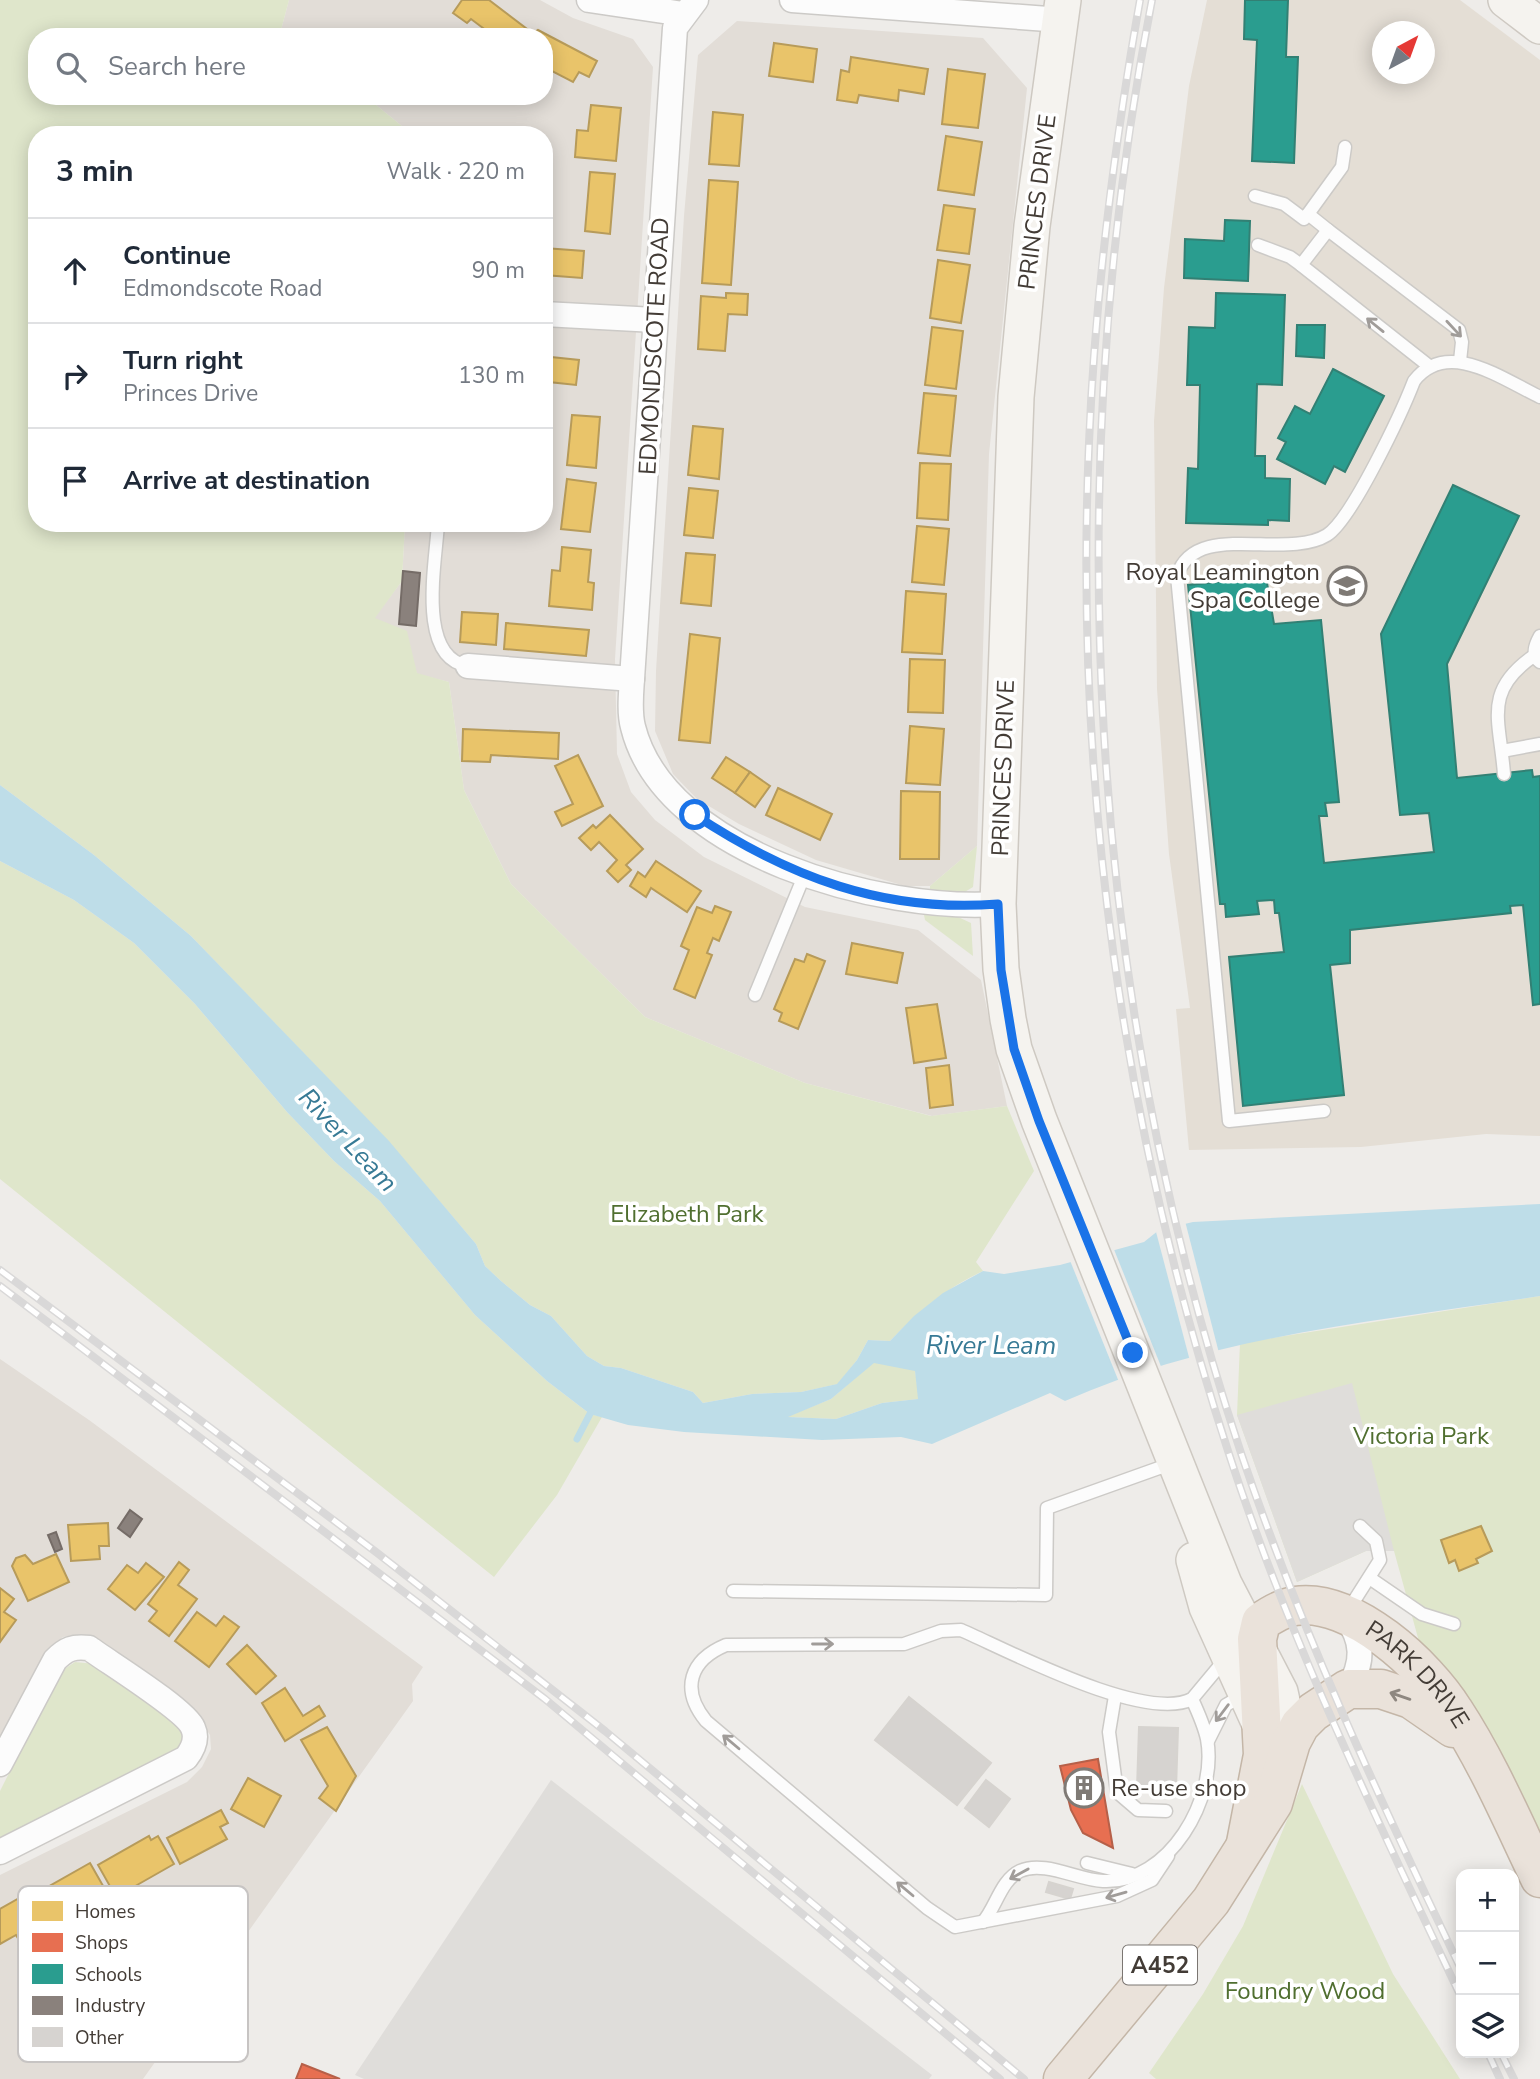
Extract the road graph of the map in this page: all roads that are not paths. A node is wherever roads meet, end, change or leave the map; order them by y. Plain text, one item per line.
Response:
1 (589, 0) edge
2 (792, 0) edge
3 (1506, 0) edge
4 (689, 7) edge
5 (1062, 10) edge
6 (1540, 26) edge
7 (1345, 147) dead end
8 (1255, 197) dead end
9 (1308, 214) junction
10 (1328, 230) junction
11 (1258, 245) dead end
12 (1300, 265) junction
13 (553, 314) edge
14 (654, 320) junction
15 (1460, 361) junction
16 (1429, 366) junction
17 (1540, 397) edge
18 (438, 532) edge
19 (1540, 636) edge
20 (1537, 659) edge
21 (468, 666) joint
22 (632, 679) junction
23 (1540, 744) edge
24 (1502, 751) junction
25 (1504, 774) dead end
26 (804, 876) junction
27 (998, 904) junction
28 (755, 995) dead end
29 (1324, 1111) dead end
30 (1177, 1462) junction
31 (1360, 1526) dead end
32 (1371, 1578) junction
33 (733, 1591) dead end
34 (1345, 1615) junction
35 (1454, 1624) dead end
36 (1249, 1640) junction
37 (1348, 1689) junction
38 (1247, 1693) junction
39 (1115, 1696) junction
40 (1192, 1699) junction
41 (1276, 1735) junction
42 (1208, 1741) junction
43 (1475, 1748) junction
44 (0, 1764) edge
45 (1167, 1811) dead end
46 (0, 1852) edge
47 (1168, 1856) junction
48 (1087, 1863) dead end
49 (1132, 1874) junction
50 (1540, 1878) edge
51 (983, 1922) junction
52 (1063, 2079) edge

1 - 4 street, EDMONDSCOTE ROAD
2 - 5 street
3 - 6 street
4 - 14 street, EDMONDSCOTE ROAD
5 - 27 street, PRINCES DRIVE
7 - 9 lane
8 - 9 lane
9 - 10 lane
10 - 12 lane
10 -> 15 lane
11 - 12 lane
16 -> 12 lane
13 - 14 street
14 - 22 street, EDMONDSCOTE ROAD
15 - 16 lane
15 - 17 lane
16 - 29 lane
18 - 21 lane
19 - 20 lane
20 - 24 lane
21 - 22 street
22 - 26 street, EDMONDSCOTE ROAD
23 - 24 lane
24 - 25 lane
26 - 27 street, EDMONDSCOTE ROAD
26 - 28 lane
27 - 30 street, PRINCES DRIVE
30 - 33 lane
30 - 36 street, PRINCES DRIVE
31 - 32 lane
32 - 34 lane
32 - 35 lane
34 - 36 highway, PARK DRIVE
34 - 37 street, PARK DRIVE
34 - 43 highway, PARK DRIVE
36 - 38 street, PRINCES DRIVE
36 - 40 lane
36 - 41 highway, PRINCES DRIVE / A452
37 - 41 highway, A452
43 -> 37 highway, PARK DRIVE
38 - 41 street, PRINCES DRIVE
38 -> 42 lane
39 - 40 lane
39 - 45 lane
51 -> 39 lane
40 - 42 lane
41 - 52 highway, PRINCES DRIVE / A452
42 - 47 lane
43 - 50 highway, PARK DRIVE
44 - 46 street
47 - 49 lane
47 -> 51 lane
48 - 49 lane
49 -> 51 lane

